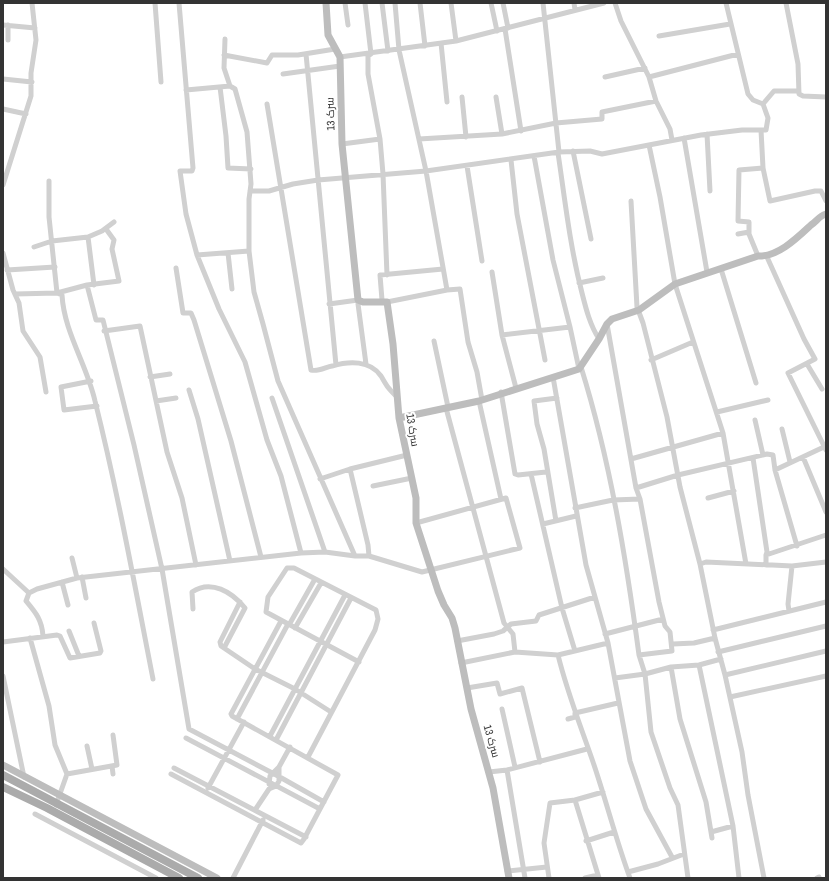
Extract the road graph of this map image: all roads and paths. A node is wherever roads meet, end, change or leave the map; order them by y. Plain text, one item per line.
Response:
1 (32, 3) edge
2 (156, 3) edge
3 (179, 3) edge
4 (326, 3) edge
5 (345, 3) edge
6 (365, 3) edge
7 (382, 3) edge
8 (395, 3) edge
9 (420, 3) edge
10 (451, 3) edge
11 (491, 3) edge
12 (503, 3) edge
13 (543, 3) edge
14 (574, 3) edge
15 (604, 3) edge
16 (615, 3) edge
17 (726, 3) edge
18 (786, 3) edge
19 (575, 10) junction
20 (545, 18) junction
21 (730, 24) junction
22 (5, 25) edge
23 (348, 25) dead end
24 (35, 28) junction
25 (507, 29) junction
26 (497, 31) junction
27 (659, 36) dead end
28 (225, 39) dead end
29 (8, 40) dead end
30 (456, 41) junction
31 (441, 43) junction
32 (425, 46) junction
33 (336, 48) junction
34 (399, 50) junction
35 (388, 51) junction
36 (306, 54) junction
37 (371, 54) junction
38 (738, 54) junction
39 (224, 55) junction
40 (340, 58) junction
41 (340, 66) junction
42 (644, 68) junction
43 (308, 71) junction
44 (283, 74) dead end
45 (605, 77) dead end
46 (649, 77) junction
47 (3, 79) edge
48 (32, 82) junction
49 (161, 82) dead end
50 (220, 86) junction
51 (230, 86) junction
52 (186, 90) junction
53 (799, 91) junction
54 (462, 97) dead end
55 (496, 97) dead end
56 (826, 97) edge
57 (656, 101) junction
58 (447, 102) dead end
59 (267, 104) dead end
60 (763, 104) junction
61 (3, 108) edge
62 (26, 114) junction
63 (556, 123) junction
64 (761, 130) junction
65 (521, 131) junction
66 (502, 134) junction
67 (707, 134) junction
68 (466, 137) junction
69 (684, 138) junction
70 (380, 139) junction
71 (419, 139) junction
72 (672, 140) junction
73 (342, 144) junction
74 (649, 145) junction
75 (558, 152) junction
76 (573, 152) junction
77 (534, 156) junction
78 (511, 160) junction
79 (467, 166) junction
80 (763, 168) junction
81 (251, 169) junction
82 (426, 171) junction
83 (383, 174) junction
84 (345, 179) junction
85 (318, 180) junction
86 (49, 181) dead end
87 (3, 185) edge
88 (280, 189) junction
89 (250, 191) junction
90 (710, 191) dead end
91 (631, 201) dead end
92 (826, 201) edge
93 (826, 214) edge
94 (114, 222) dead end
95 (106, 229) junction
96 (749, 232) junction
97 (738, 234) dead end
98 (88, 237) junction
99 (591, 239) dead end
100 (52, 241) junction
101 (34, 247) dead end
102 (249, 251) junction
103 (3, 253) edge
104 (228, 253) junction
105 (197, 255) junction
106 (758, 256) junction
107 (767, 257) junction
108 (482, 261) dead end
109 (5, 267) edge
110 (55, 267) junction
111 (176, 268) dead end
112 (443, 269) junction
113 (721, 269) junction
114 (492, 272) dead end
115 (707, 272) junction
116 (387, 274) junction
117 (604, 278) dead end
118 (579, 283) junction
119 (675, 284) junction
120 (87, 285) junction
121 (94, 285) junction
122 (232, 290) dead end
123 (447, 290) junction
124 (57, 293) junction
125 (15, 294) junction
126 (359, 301) junction
127 (385, 301) junction
128 (329, 304) junction
129 (639, 310) junction
130 (607, 324) junction
131 (570, 327) junction
132 (104, 331) junction
133 (540, 332) junction
134 (502, 335) junction
135 (600, 339) junction
136 (434, 341) dead end
137 (693, 342) junction
138 (545, 360) dead end
139 (651, 360) junction
140 (366, 364) junction
141 (808, 364) junction
142 (336, 365) junction
143 (580, 368) junction
144 (170, 374) dead end
145 (553, 377) junction
146 (150, 378) junction
147 (90, 381) junction
148 (756, 383) dead end
149 (516, 388) junction
150 (822, 389) dead end
151 (188, 390) dead end
152 (46, 392) dead end
153 (502, 392) junction
154 (396, 396) junction
155 (176, 398) dead end
156 (272, 398) dead end
157 (557, 398) junction
158 (481, 400) junction
159 (768, 400) dead end
160 (156, 401) junction
161 (97, 406) junction
162 (447, 408) junction
163 (717, 412) junction
164 (399, 418) junction
165 (755, 420) dead end
166 (782, 429) dead end
167 (723, 433) junction
168 (673, 447) junction
169 (825, 447) edge
170 (407, 455) junction
171 (763, 455) junction
172 (803, 457) junction
173 (753, 458) junction
174 (631, 459) junction
175 (729, 462) junction
176 (790, 462) junction
177 (350, 469) junction
178 (774, 470) junction
179 (546, 472) junction
180 (531, 474) junction
181 (678, 475) junction
182 (412, 478) junction
183 (320, 479) junction
184 (372, 486) dead end
185 (636, 488) junction
186 (734, 491) junction
187 (708, 498) dead end
188 (501, 499) junction
189 (640, 499) junction
190 (613, 500) junction
191 (473, 507) junction
192 (575, 508) junction
193 (826, 512) edge
194 (576, 516) junction
195 (416, 522) junction
196 (556, 522) junction
197 (543, 524) junction
198 (826, 535) edge
199 (797, 546) junction
200 (325, 552) junction
201 (301, 553) junction
202 (766, 555) junction
203 (355, 556) junction
204 (369, 556) junction
205 (261, 557) junction
206 (72, 558) dead end
207 (487, 558) junction
208 (230, 561) junction
209 (826, 562) edge
210 (700, 564) junction
211 (746, 564) junction
212 (196, 565) junction
213 (766, 565) junction
214 (792, 566) junction
215 (3, 569) edge
216 (162, 569) junction
217 (432, 570) junction
218 (132, 572) junction
219 (79, 578) junction
220 (315, 579) junction
221 (62, 582) junction
222 (321, 583) junction
223 (29, 593) junction
224 (345, 595) junction
225 (595, 597) junction
226 (86, 598) dead end
227 (351, 598) junction
228 (826, 602) edge
229 (68, 605) dead end
230 (562, 608) junction
231 (193, 609) dead end
232 (789, 611) junction
233 (663, 619) junction
234 (281, 621) junction
235 (94, 623) dead end
236 (289, 625) junction
237 (635, 626) junction
238 (826, 626) edge
239 (295, 628) junction
240 (507, 628) junction
241 (713, 630) junction
242 (69, 631) dead end
243 (605, 634) junction
244 (43, 636) junction
245 (30, 638) junction
246 (715, 638) junction
247 (457, 641) junction
248 (3, 642) edge
249 (321, 642) junction
250 (608, 643) junction
251 (673, 644) junction
252 (327, 645) junction
253 (574, 651) junction
254 (826, 651) edge
255 (515, 652) junction
256 (718, 652) junction
257 (558, 655) junction
258 (639, 655) junction
259 (79, 656) junction
260 (721, 659) junction
261 (358, 662) junction
262 (462, 663) junction
263 (699, 665) junction
264 (671, 667) junction
265 (255, 669) junction
266 (263, 673) junction
267 (645, 674) junction
268 (725, 675) junction
269 (3, 676) edge
270 (826, 676) edge
271 (615, 678) junction
272 (153, 680) dead end
273 (467, 688) junction
274 (295, 689) junction
275 (302, 693) junction
276 (730, 697) junction
277 (618, 703) junction
278 (502, 709) dead end
279 (331, 712) junction
280 (575, 713) junction
281 (237, 719) junction
282 (568, 719) dead end
283 (244, 722) junction
284 (113, 735) dead end
285 (270, 736) junction
286 (186, 738) dead end
287 (276, 740) junction
288 (87, 746) dead end
289 (290, 748) junction
290 (587, 749) junction
291 (228, 751) junction
292 (308, 757) junction
293 (224, 758) junction
294 (540, 762) junction
295 (3, 765) edge
296 (112, 766) junction
297 (279, 767) junction
298 (516, 767) junction
299 (92, 769) junction
300 (507, 770) junction
301 (489, 772) junction
302 (273, 773) junction
303 (67, 774) junction
304 (113, 774) dead end
305 (3, 775) edge
306 (278, 776) junction
307 (24, 777) junction
308 (269, 782) junction
309 (276, 786) junction
310 (3, 787) edge
311 (209, 787) junction
312 (269, 789) junction
313 (206, 792) junction
314 (603, 792) junction
315 (58, 796) junction
316 (576, 800) junction
317 (324, 802) junction
318 (56, 805) junction
319 (320, 809) junction
320 (255, 810) junction
321 (35, 814) dead end
322 (266, 816) junction
323 (262, 822) junction
324 (733, 826) junction
325 (614, 832) junction
326 (711, 832) junction
327 (306, 837) junction
328 (712, 838) dead end
329 (586, 840) junction
330 (684, 854) junction
331 (672, 857) junction
332 (193, 865) junction
333 (547, 866) junction
334 (524, 870) junction
335 (628, 872) junction
336 (188, 873) junction
337 (508, 874) edge
338 (598, 876) edge
339 (156, 878) edge
340 (179, 878) edge
341 (198, 878) edge
342 (217, 878) edge
343 (233, 878) edge
344 (525, 878) edge
345 (549, 878) edge
346 (585, 878) edge
347 (630, 878) edge
348 (688, 878) edge
349 (739, 878) edge
350 (764, 878) edge

1 - 24 street
2 - 49 street
3 - 52 street
4 - 33 street, سرک 13
5 - 23 street
6 - 37 street
7 - 35 street
8 - 34 street
9 - 32 street
10 - 30 street
11 - 26 street
12 - 25 street
13 - 20 street
14 - 19 street
15 - 19 street
16 - 42 street
17 - 21 street
18 - 53 street
19 - 20 street
20 - 25 street
20 - 63 street
21 - 27 street
21 - 38 street
22 - 24 street
22 - 29 street
24 - 48 street
25 - 26 street
25 - 65 street
26 - 30 street
28 - 39 street
30 - 31 street
31 - 32 street
31 - 58 street
32 - 34 street
33 - 36 street
33 - 40 street, سرک 13
34 - 35 street
34 - 71 street
35 - 37 street
36 - 39 street
36 - 43 street
37 - 40 street
37 - 70 street
38 - 46 street
38 - 60 street
39 - 51 street
40 - 41 street, سرک 13
41 - 43 street
41 - 73 street, سرک 13
42 - 45 street
42 - 46 street
43 - 44 street
43 - 85 street
46 - 57 street
47 - 48 street
48 - 62 street
50 - 51 street
50 - 52 street
50 - 81 street
51 - 81 street
52 - 105 street
53 - 56 street
53 - 60 street
54 - 68 street
55 - 66 street
57 - 63 street
57 - 72 street
59 - 88 street
60 - 64 street
61 - 62 street
62 - 87 street
63 - 65 street
63 - 75 street
64 - 67 street
64 - 80 street
65 - 66 street
66 - 68 street
67 - 69 street
67 - 90 street
68 - 71 street
69 - 72 street
69 - 115 street
70 - 73 street
70 - 83 street
71 - 82 street
72 - 74 street
73 - 84 street, سرک 13
74 - 76 street
74 - 119 street
75 - 76 street
75 - 77 street
75 - 118 street
76 - 99 street
77 - 78 street
77 - 131 street
78 - 79 street
78 - 133 street
79 - 82 street
79 - 108 street
80 - 92 street
80 - 96 street
81 - 89 street
82 - 83 street
82 - 112 street
83 - 84 street
83 - 116 street
84 - 85 street
84 - 126 street, سرک 13
85 - 88 street
85 - 128 street
86 - 100 street
88 - 89 street
88 - 142 street
89 - 102 street
91 - 129 street
93 - 107 street
94 - 95 street
95 - 98 street
95 - 121 street
96 - 97 street
96 - 106 street
98 - 100 street
98 - 121 street
100 - 101 street
100 - 110 street
102 - 104 street
102 - 183 street
103 - 109 street
104 - 105 street
104 - 122 street
105 - 201 street
106 - 107 street
106 - 113 street
107 - 141 street
109 - 110 street
109 - 125 street
110 - 124 street
111 - 205 street
112 - 116 street
112 - 123 street
113 - 115 street
113 - 148 street
114 - 134 street
115 - 119 street
116 - 127 street
117 - 118 street
118 - 135 street
119 - 129 street
119 - 137 street
120 - 121 street
120 - 124 street
120 - 132 street
123 - 127 street
123 - 158 street
124 - 125 street
124 - 147 street
125 - 152 street
126 - 127 street
126 - 128 street
126 - 140 street
127 - 154 street, سرک 13
128 - 142 street
129 - 130 street
129 - 139 street
130 - 135 street
130 - 174 street
131 - 133 street
131 - 143 street
132 - 146 street
132 - 216 street
133 - 134 street
133 - 138 street
134 - 149 street
135 - 143 street
136 - 162 street
137 - 139 street
137 - 163 street
139 - 168 street
140 - 142 street
140 - 154 street
141 - 150 street
141 - 169 street
143 - 145 street
143 - 190 street
144 - 146 street
145 - 149 street
145 - 157 street
146 - 160 street
147 - 161 street
147 - 161 street
149 - 153 street
151 - 208 street
153 - 158 street
153 - 180 street
154 - 164 street, سرک 13
155 - 160 street
156 - 200 street
157 - 179 street
157 - 192 street
158 - 162 street
158 - 188 street
159 - 163 street
160 - 212 street
161 - 218 street
162 - 164 street
162 - 191 street
163 - 167 street
164 - 170 street, سرک 13
165 - 171 street
166 - 176 street
167 - 168 street
167 - 175 street
168 - 174 street
168 - 181 street
169 - 172 street
170 - 177 street
170 - 182 street, سرک 13
171 - 173 street
171 - 178 street
172 - 176 street
172 - 193 street
173 - 175 street
173 - 202 street
174 - 185 street
175 - 181 street
175 - 186 street
176 - 178 street
177 - 183 street
177 - 204 street
178 - 199 street
179 - 180 street
179 - 196 street
180 - 197 street
181 - 185 street
181 - 210 street
182 - 184 street
182 - 195 street, سرک 13
183 - 203 street
185 - 189 street
186 - 187 street
186 - 211 street
188 - 191 street
188 - 207 street
189 - 190 street
189 - 233 street
190 - 192 street
190 - 237 street
191 - 195 street
191 - 207 street
192 - 194 street
194 - 196 street
194 - 225 street
195 - 217 street, سرک 13
196 - 197 street
197 - 230 street
198 - 199 street
199 - 202 street
200 - 201 street
200 - 203 street
201 - 205 street
202 - 213 street
203 - 204 street
204 - 217 street
205 - 208 street
206 - 219 street
207 - 217 street
207 - 240 street
208 - 212 street
209 - 214 street
210 - 211 street
210 - 241 street
211 - 213 street
212 - 216 street
213 - 214 street
214 - 232 street
215 - 223 street
216 - 218 street
216 - 291 street
217 - 247 street, سرک 13
218 - 219 street
218 - 272 street
219 - 221 street
219 - 226 street
220 - 222 street
220 - 234 street
220 - 236 street
221 - 223 street
221 - 229 street
222 - 224 street
222 - 239 street
223 - 244 street
224 - 227 street
224 - 249 street
225 - 230 street
225 - 243 street
227 - 252 street
227 - 261 street
228 - 232 street
230 - 240 street
230 - 253 street
231 - 265 street
232 - 241 street
233 - 237 street
233 - 251 street
234 - 236 street
234 - 265 street
235 - 259 street
236 - 239 street
236 - 266 street
237 - 243 street
237 - 258 street
238 - 256 street
239 - 249 street
240 - 247 street
240 - 255 street
241 - 246 street
242 - 259 street
243 - 250 street
244 - 245 street
244 - 259 street
245 - 248 street
245 - 303 street
246 - 251 street
246 - 256 street
247 - 262 street, سرک 13
249 - 252 street
249 - 274 street
250 - 253 street
250 - 271 street
251 - 258 street
252 - 261 street
252 - 275 street
253 - 257 street
254 - 268 street
255 - 257 street
255 - 262 street
256 - 260 street
257 - 280 street
258 - 267 street
260 - 263 street
260 - 268 street
261 - 279 street
262 - 273 street, سرک 13
263 - 264 street
263 - 324 street
264 - 267 street
264 - 326 street
265 - 266 street
265 - 281 street
266 - 274 street
266 - 281 street
267 - 271 street
267 - 330 street
268 - 276 street
269 - 307 street
270 - 276 street
271 - 277 street
273 - 294 street
273 - 301 street, سرک 13
274 - 275 street
274 - 285 street
275 - 279 street
275 - 287 street
276 - 350 street
277 - 280 street
277 - 331 street
278 - 298 street
279 - 292 street
280 - 282 street
280 - 290 street
281 - 283 street
283 - 285 street
283 - 291 street
284 - 296 street
285 - 287 street
286 - 293 street
287 - 289 street
288 - 299 street
289 - 292 street
289 - 297 street
290 - 294 street
290 - 314 street
291 - 293 street
291 - 302 street
292 - 317 street
293 - 308 street
293 - 311 street
294 - 298 street
295 - 307 street
296 - 299 street
296 - 304 street
297 - 302 street
297 - 306 street
298 - 300 street
299 - 303 street
300 - 301 street
300 - 334 street
301 - 337 street, سرک 13
302 - 306 street
302 - 308 street
303 - 315 street
305 - 318 main road
306 - 309 street
306 - 317 street
307 - 315 street
308 - 309 street
308 - 312 street
309 - 312 street
309 - 319 street
310 - 340 main road
311 - 313 street
311 - 313 street
311 - 320 street
312 - 320 street
313 - 323 street
314 - 316 street
314 - 325 street
315 - 318 street
315 - 332 street
316 - 329 street
316 - 333 street
317 - 319 street
318 - 336 main road
319 - 327 street
320 - 322 street
321 - 339 street
322 - 323 street
322 - 327 street
323 - 327 street
323 - 343 street
324 - 326 street
324 - 349 street
325 - 329 street
325 - 335 street
326 - 328 street
329 - 338 street
330 - 331 street
330 - 348 street
331 - 335 street
332 - 336 street
332 - 342 street
333 - 334 street
333 - 345 street
334 - 337 street
334 - 344 street
335 - 347 street
336 - 341 main road
338 - 346 street

